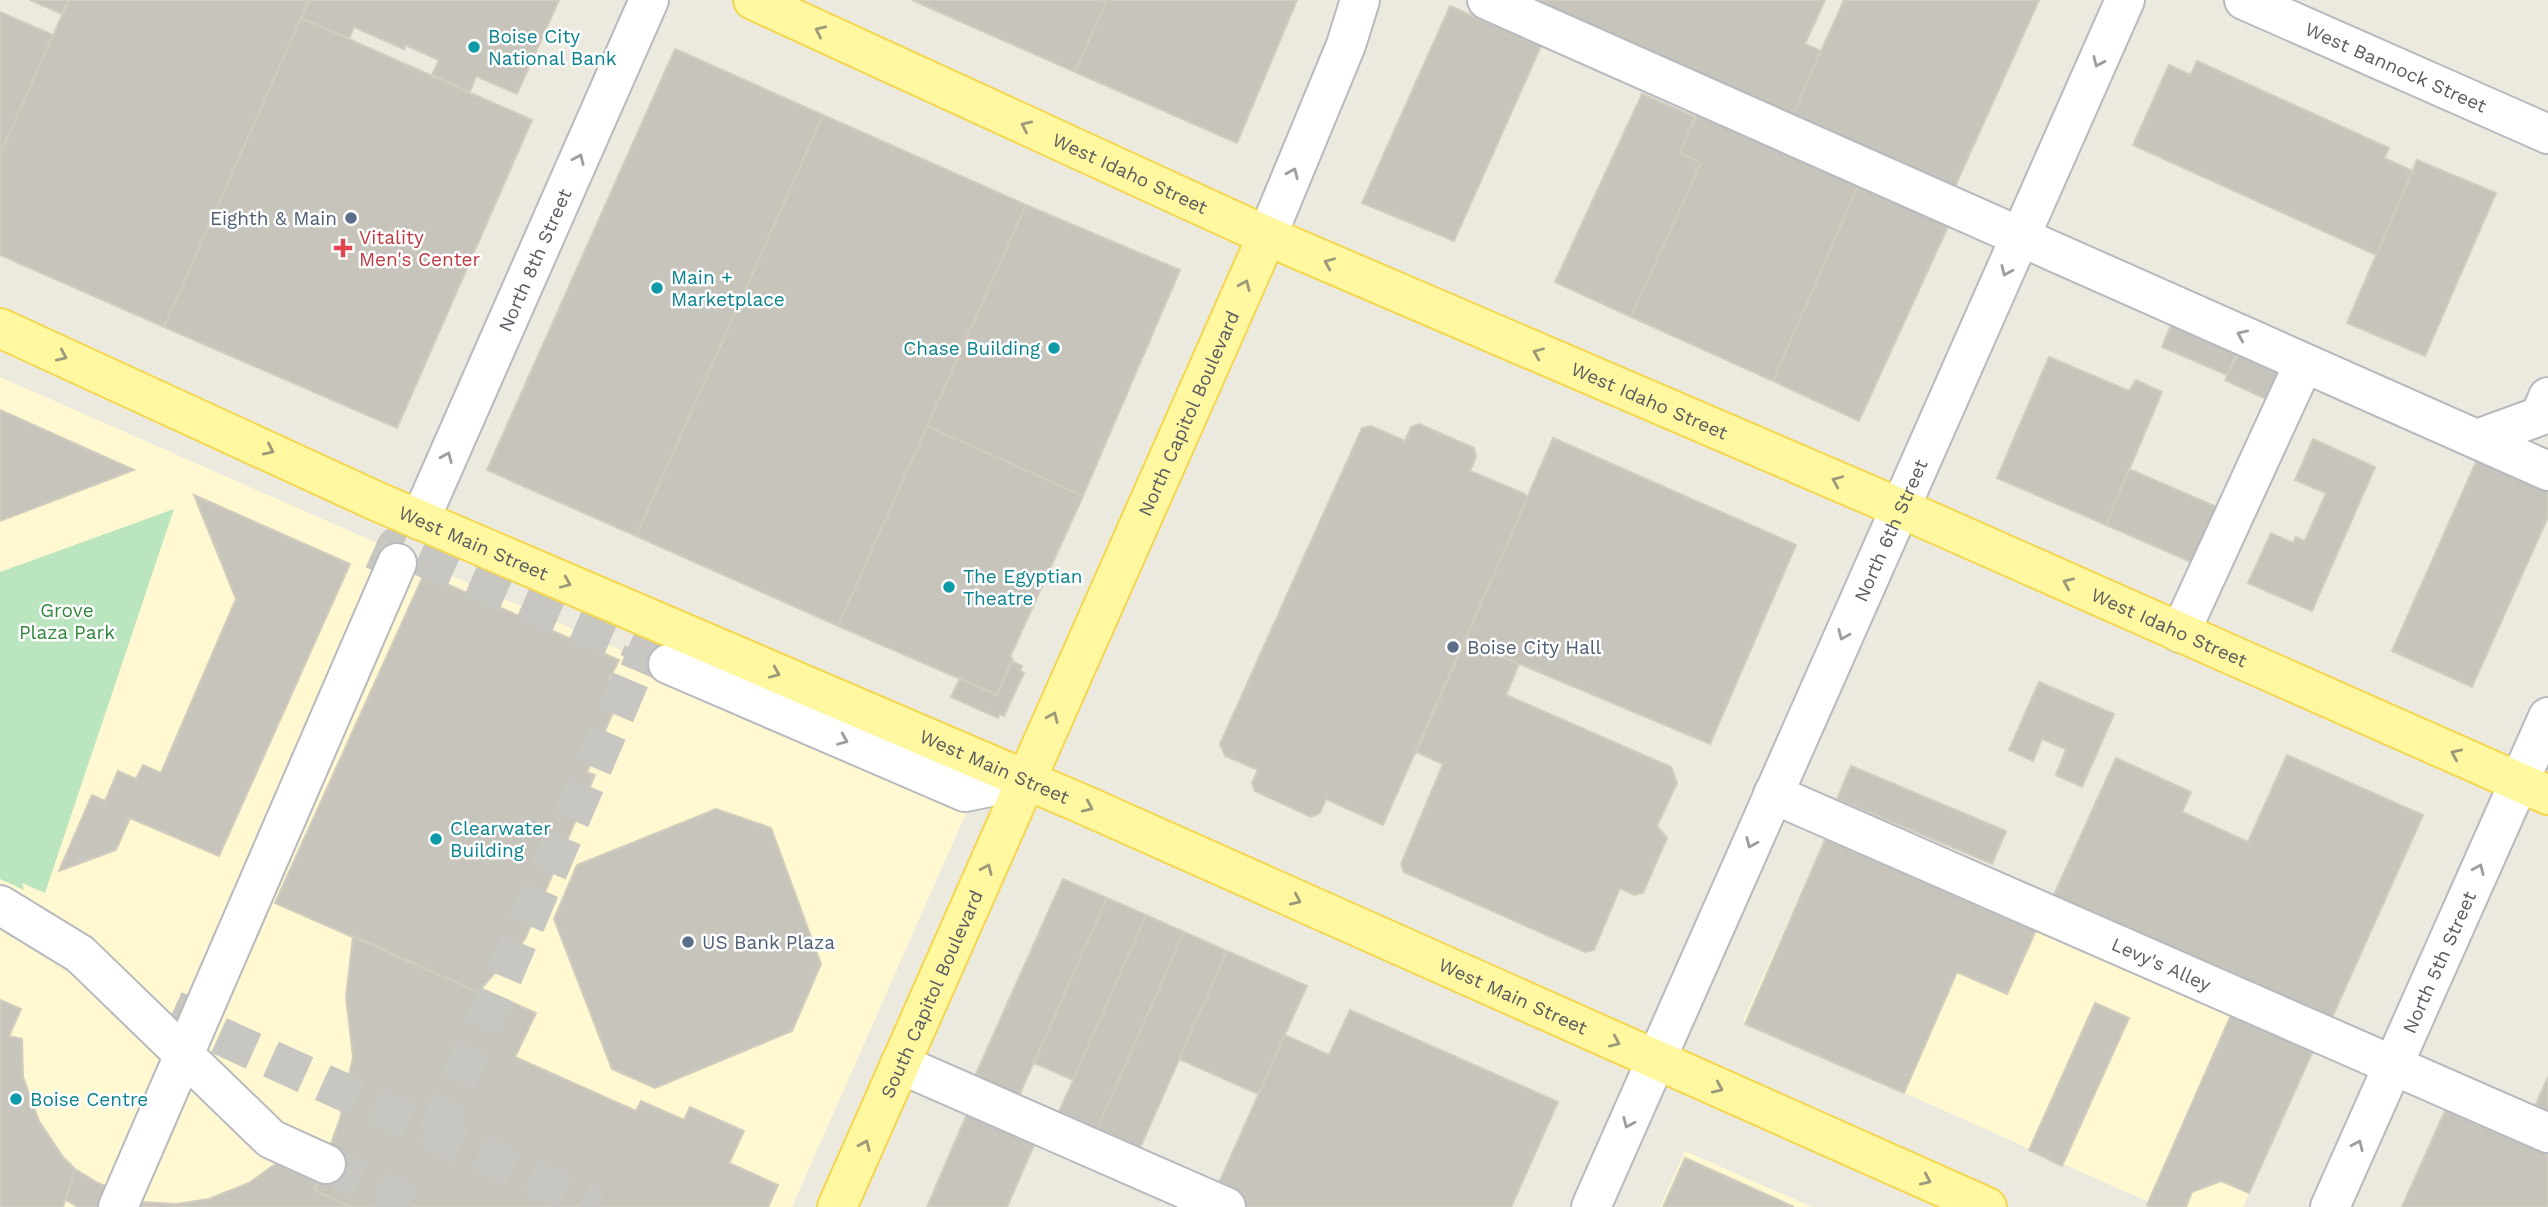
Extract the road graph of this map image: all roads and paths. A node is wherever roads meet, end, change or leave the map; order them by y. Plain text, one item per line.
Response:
1 (649, 0) edge
2 (752, 0) edge
3 (1360, 0) edge
4 (1376, 0) edge
5 (1487, 0) edge
6 (2125, 0) edge
7 (2244, 0) edge
8 (1346, 45) junction
9 (2548, 134) edge
10 (1266, 236) junction
11 (2021, 237) junction
12 (0, 328) edge
13 (2304, 363) junction
14 (2544, 406) edge
15 (2477, 439) junction
16 (2548, 463) edge
17 (2548, 471) edge
18 (1900, 508) junction
19 (420, 520) junction
20 (397, 563) tunnel mouth
21 (2180, 633) junction
22 (668, 664) tunnel mouth
23 (2548, 717) edge
24 (1025, 780) junction
25 (2533, 788) edge
26 (1773, 794) junction
27 (0, 905) edge
28 (183, 1054) junction
29 (1656, 1060) junction
30 (2393, 1063) junction
31 (900, 1064) junction
32 (2548, 1133) edge
33 (326, 1164) tunnel mouth
34 (118, 1207) edge
35 (837, 1207) edge
36 (1226, 1207) edge
37 (1591, 1207) edge
38 (1987, 1207) edge
39 (2330, 1207) edge

19 -> 1 street, North 8th Street
10 -> 2 main road, West Idaho Street
3 - 8 street, North Capitol Boulevard
4 - 8 street, North Capitol Boulevard
5 - 11 street
6 -> 11 street, North 6th Street
7 - 9 street, West Bannock Street
10 -> 8 street, North Capitol Boulevard
18 -> 10 main road, West Idaho Street
24 -> 10 main road, North Capitol Boulevard
13 -> 11 street
11 -> 18 street, North 6th Street
12 -> 19 main road, West Main Street
13 - 15 street
13 - 21 street
14 - 15 street
14 - 16 street
15 - 17 street
21 -> 18 main road, West Idaho Street
18 -> 26 street, North 6th Street
19 -> 24 main road, West Main Street
20 - 28 street
25 -> 21 main road, West Idaho Street
22 -> 24 street
23 - 25 street, North 5th Street
24 -> 29 main road, West Main Street
31 -> 24 main road, South Capitol Boulevard
30 -> 25 street, North 5th Street
26 -> 29 street, North 6th Street
26 - 30 street, Levy's Alley
27 - 28 street
28 - 33 street
28 - 34 street
29 -> 37 street, North 6th Street
29 -> 38 main road, West Main Street
30 - 32 street, Levy's Alley
39 -> 30 street, North 5th Street
35 -> 31 main road, South Capitol Boulevard
31 - 36 street

